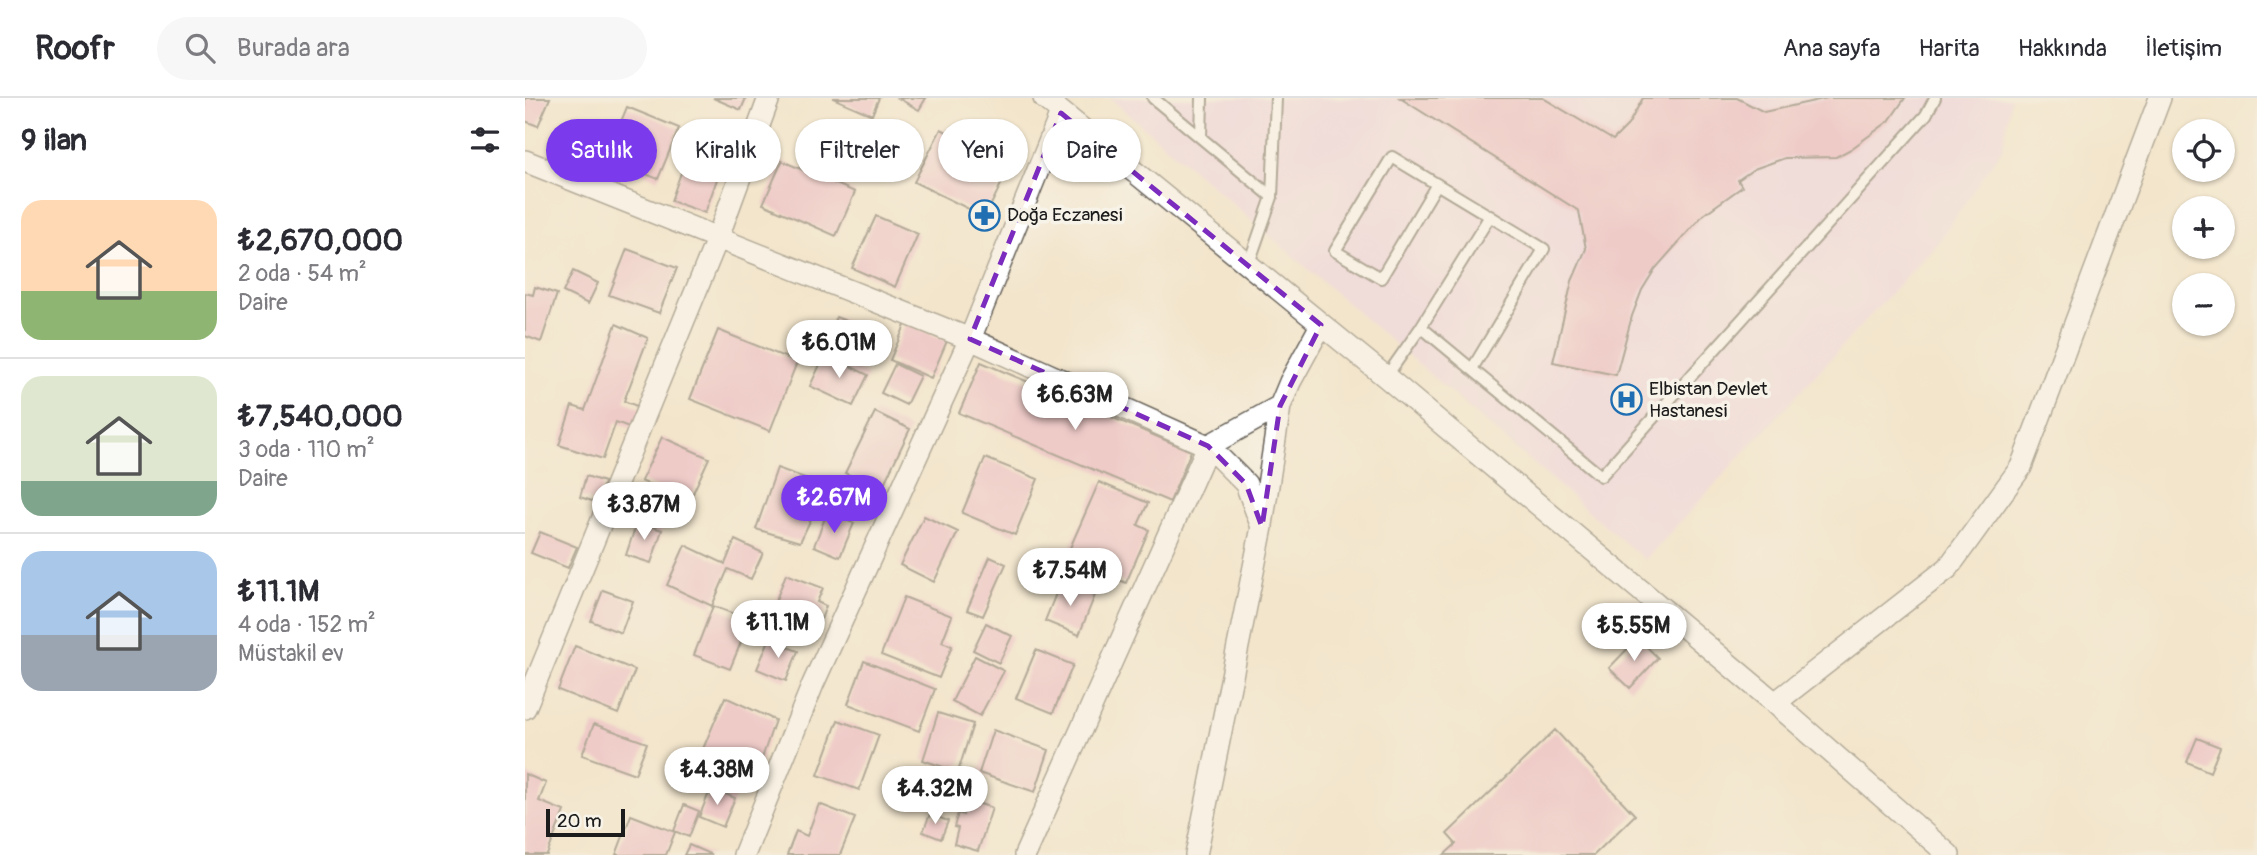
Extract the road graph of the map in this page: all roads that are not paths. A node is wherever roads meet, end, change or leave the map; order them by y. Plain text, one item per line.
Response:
1 (769, 98) edge
2 (1044, 98) edge
3 (1153, 98) edge
4 (1202, 98) edge
5 (1276, 98) edge
6 (1935, 98) edge
7 (2160, 98) edge
8 (1061, 113) junction
9 (1201, 137) junction
10 (525, 160) edge
11 (1437, 184) junction
12 (1272, 197) junction
13 (1490, 216) junction
14 (718, 237) junction
15 (1248, 266) junction
16 (1321, 325) junction
17 (1421, 327) junction
18 (970, 338) junction
19 (1472, 369) junction
20 (1386, 377) junction
21 (1280, 406) junction
22 (1208, 446) junction
23 (1262, 527) junction
24 (1775, 703) junction
25 (525, 708) edge
26 (744, 855) edge
27 (1025, 855) edge
28 (1196, 855) edge
29 (1949, 855) edge

1 - 14 street
2 - 8 street
3 - 9 lane
4 - 9 lane
5 - 12 lane
6 - 19 lane
7 - 24 street
8 - 15 street
8 - 18 street
9 - 12 lane
10 - 14 street
11 - 11 lane
11 - 13 lane
12 - 15 lane
13 - 17 lane
13 - 19 lane
14 - 18 street
14 - 25 street
15 - 16 street
16 - 20 street
16 - 21 street
17 - 19 lane
17 - 20 lane
18 - 22 street
18 - 26 street
20 - 24 street
21 - 22 street
21 - 23 street
22 - 23 street
22 - 27 street
23 - 28 street
24 - 29 street

